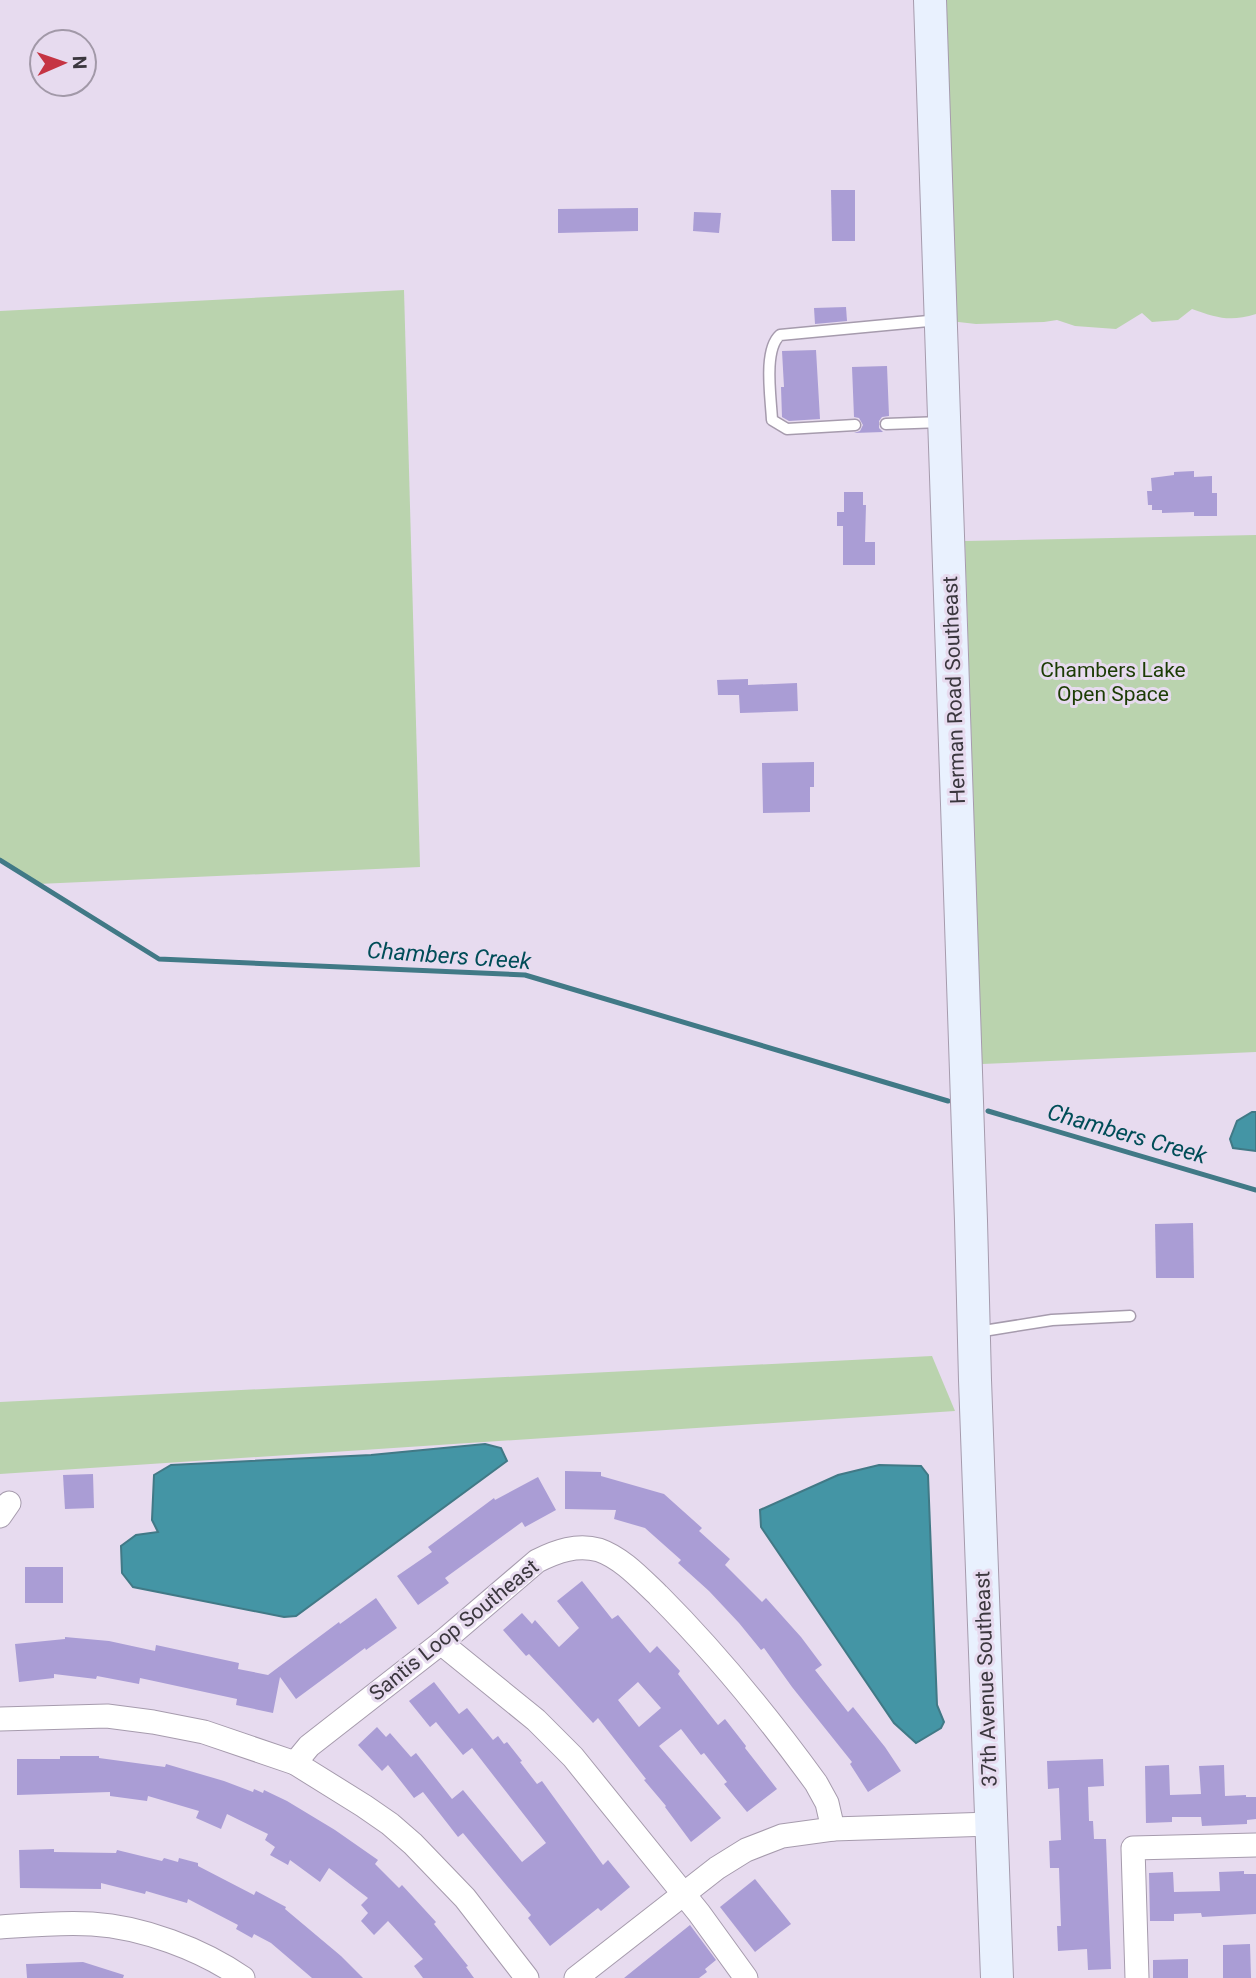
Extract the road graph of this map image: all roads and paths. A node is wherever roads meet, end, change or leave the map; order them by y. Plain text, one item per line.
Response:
1 (930, 0) edge
2 (942, 320) junction
3 (945, 422) junction
4 (886, 424) dead end
5 (855, 425) dead end
6 (1130, 1316) dead end
7 (974, 1332) junction
8 (975, 1380) joint
9 (441, 1643) junction
10 (0, 1718) edge
11 (295, 1763) junction
12 (992, 1824) junction
13 (833, 1829) junction
14 (1256, 1845) edge
15 (689, 1902) junction
16 (0, 1927) edge
17 (741, 1976) edge
18 (243, 1978) edge
19 (527, 1978) edge
20 (576, 1978) edge
21 (997, 1978) edge
22 (1137, 1978) edge

1 - 2 street, Herman Road Southeast
2 - 3 street, Herman Road Southeast
2 - 5 lane
3 - 4 lane
3 - 7 street, Herman Road Southeast
6 - 7 lane
7 - 8 street, Herman Road Southeast
8 - 12 street, 37th Avenue Southeast
9 - 11 street, Santis Loop Southeast
9 - 13 street, Santis Loop Southeast
9 - 15 street
10 - 11 street
11 - 19 street
12 - 13 street
12 - 21 street, 37th Avenue Southeast
13 - 15 street
14 - 22 street
15 - 17 street
15 - 20 street
16 - 18 street

